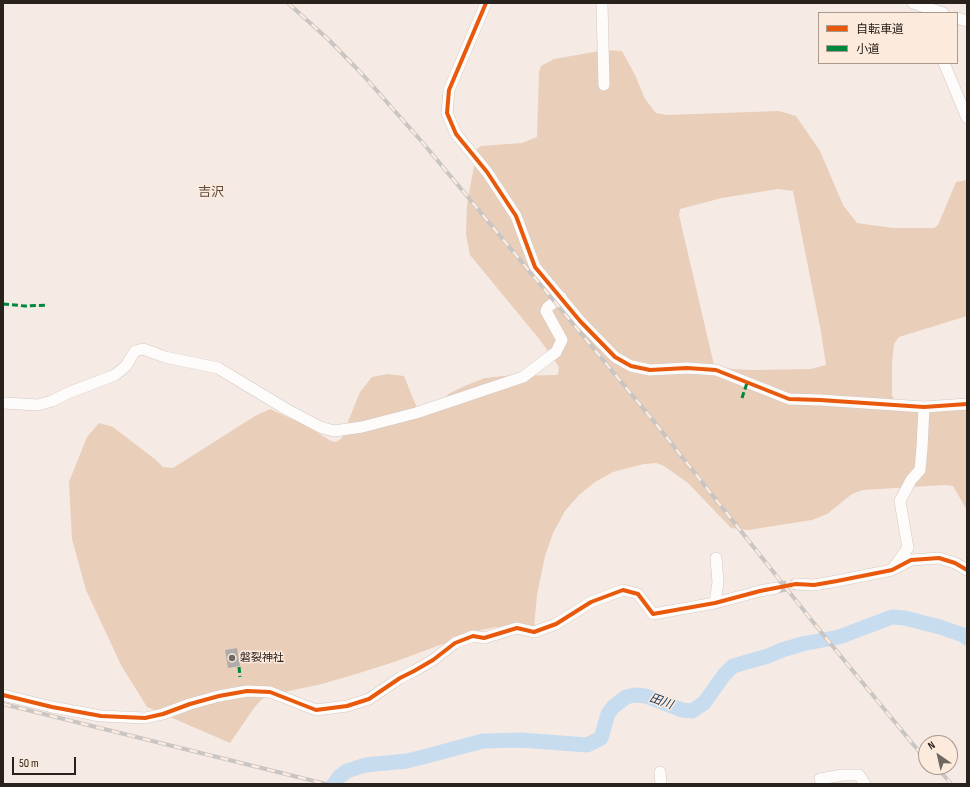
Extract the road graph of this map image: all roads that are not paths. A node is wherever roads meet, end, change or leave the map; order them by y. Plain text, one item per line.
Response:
1 (486, 3) edge
2 (602, 3) edge
3 (913, 3) edge
4 (928, 10) edge
5 (938, 12) edge
6 (944, 64) edge
7 (604, 85) dead end
8 (967, 118) edge
9 (561, 297) junction
10 (3, 403) edge
11 (967, 404) edge
12 (924, 407) junction
13 (716, 558) dead end
14 (892, 570) junction
15 (967, 570) edge
16 (796, 584) tunnel mouth
17 (776, 588) tunnel mouth
18 (715, 603) junction
19 (3, 696) edge
20 (660, 772) dead end
21 (820, 779) dead end
22 (661, 784) edge
23 (865, 784) edge

1 - 9 street
2 - 7 street
3 - 4 street
4 - 5 street
6 - 8 street
9 - 10 street
9 - 12 street
11 - 12 street
12 - 14 street
13 - 18 street
14 - 15 street
14 - 16 street
17 - 18 street
18 - 19 street
20 - 22 street
21 - 23 street

